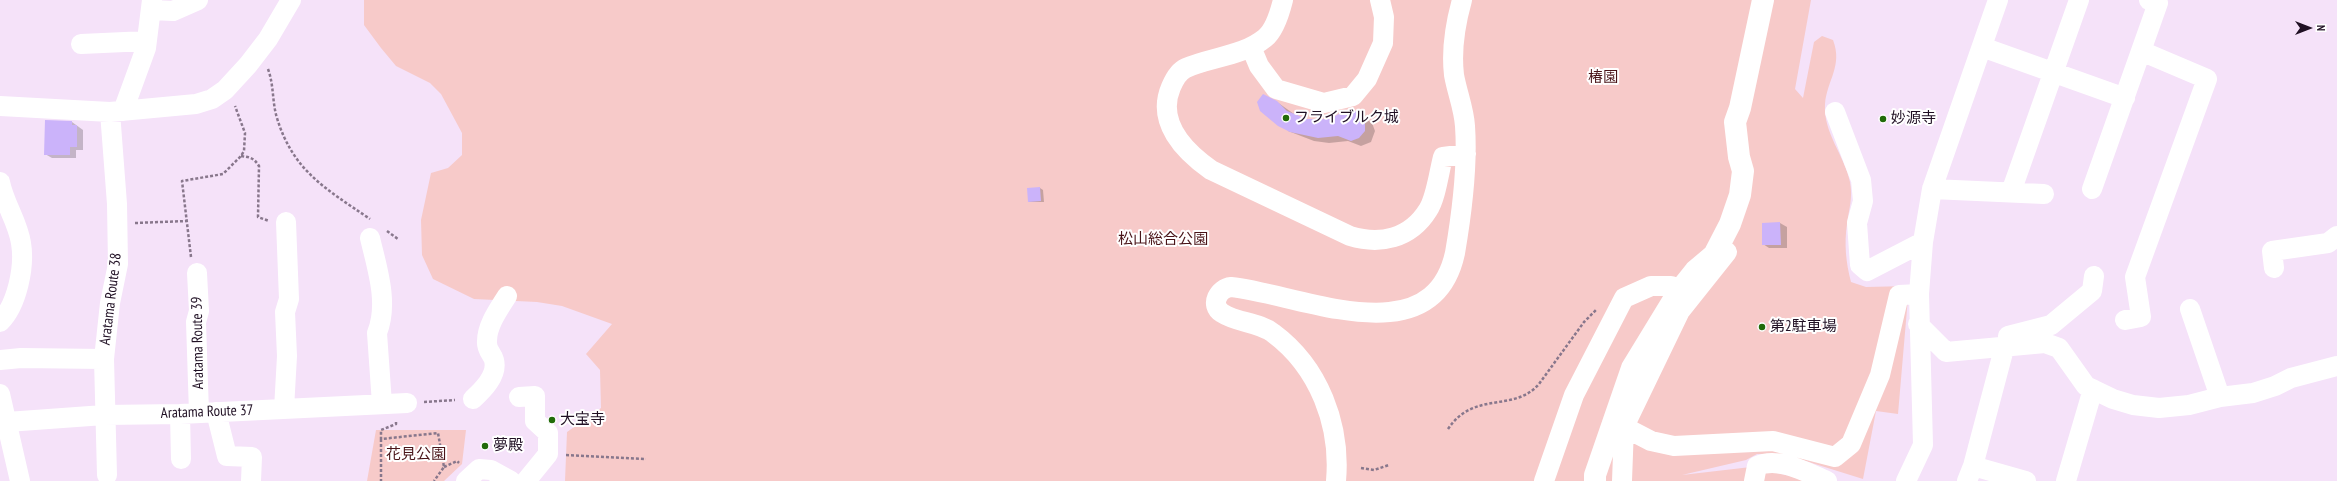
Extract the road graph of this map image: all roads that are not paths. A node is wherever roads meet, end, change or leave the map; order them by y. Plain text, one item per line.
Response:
1 (198, 0) edge
2 (291, 0) edge
3 (1283, 0) edge
4 (1462, 0) edge
5 (1763, 0) edge
6 (1998, 0) edge
7 (2079, 0) edge
8 (2156, 1) edge
9 (152, 5) edge
10 (1383, 6) edge
11 (147, 41) junction
12 (82, 44) dead end
13 (1251, 47) junction
14 (1982, 47) junction
15 (2141, 51) junction
16 (2053, 72) junction
17 (2125, 98) junction
18 (0, 106) edge
19 (116, 111) junction
20 (1835, 112) dead end
21 (1466, 154) junction
22 (0, 182) edge
23 (1932, 189) junction
24 (2092, 189) dead end
25 (2011, 192) junction
26 (2044, 194) dead end
27 (286, 222) road end
28 (376, 229) road end
29 (2337, 236) edge
30 (1923, 242) junction
31 (1729, 249) dead end
32 (2274, 268) dead end
33 (197, 273) road end
34 (2094, 276) dead end
35 (1679, 290) junction
36 (1919, 294) junction
37 (507, 296) dead end
38 (2190, 309) dead end
39 (2126, 320) dead end
40 (0, 322) edge
41 (1918, 324) junction
42 (2005, 345) junction
43 (1946, 352) junction
44 (104, 359) junction
45 (0, 360) edge
46 (2337, 366) edge
47 (1920, 379) junction
48 (2093, 390) junction
49 (0, 394) edge
50 (519, 397) dead end
51 (2220, 397) junction
52 (473, 399) dead end
53 (407, 403) dead end
54 (382, 404) junction
55 (284, 409) junction
56 (198, 413) junction
57 (104, 415) junction
58 (7, 422) junction
59 (1624, 427) junction
60 (6, 449) edge
61 (181, 458) dead end
62 (1970, 473) edge
63 (106, 474) dead end
64 (20, 481) edge
65 (251, 481) edge
66 (466, 481) edge
67 (511, 481) edge
68 (526, 481) edge
69 (1336, 481) edge
70 (1544, 481) edge
71 (1595, 481) edge
72 (1622, 481) edge
73 (1754, 481) edge
74 (1827, 481) edge
75 (1906, 481) edge
76 (2026, 481) edge
77 (2066, 481) edge

1 - 9 street
2 - 19 street
3 - 13 street
4 - 21 street
5 - 35 street
6 - 14 street
7 - 16 street
8 - 15 street
9 - 11 street
10 - 13 street
11 - 12 street
11 - 19 street
13 - 21 street
14 - 16 street
14 - 23 street
15 - 17 street
15 - 39 street
16 - 17 street
16 - 25 street
17 - 24 street
18 - 19 street
19 - 44 street, Aratama Route 38
20 - 30 street
21 - 69 street
22 - 40 street
23 - 25 street
23 - 30 street
25 - 26 street
27 - 55 street
28 - 54 street
29 - 32 street
30 - 36 street
31 - 59 street
33 - 56 street, Aratama Route 39
34 - 43 street
35 - 70 street
35 - 71 street
36 - 41 street
36 - 59 street
37 - 52 street
38 - 51 street
41 - 43 street
41 - 47 street
42 - 43 street
42 - 48 street
42 - 62 street
43 - 47 street
44 - 45 street
44 - 57 street, Aratama Route 38
46 - 51 street
47 - 75 street
48 - 51 street
48 - 77 street
49 - 58 street
50 - 68 street
53 - 54 street, Aratama Route 37
54 - 55 street, Aratama Route 37
55 - 56 street, Aratama Route 37
56 - 57 street, Aratama Route 37
56 - 61 street
56 - 65 street
57 - 58 street, Aratama Route 37
57 - 63 street, Aratama Route 38
58 - 60 street
59 - 72 street
60 - 64 street
62 - 76 street
66 - 67 street
73 - 74 street

